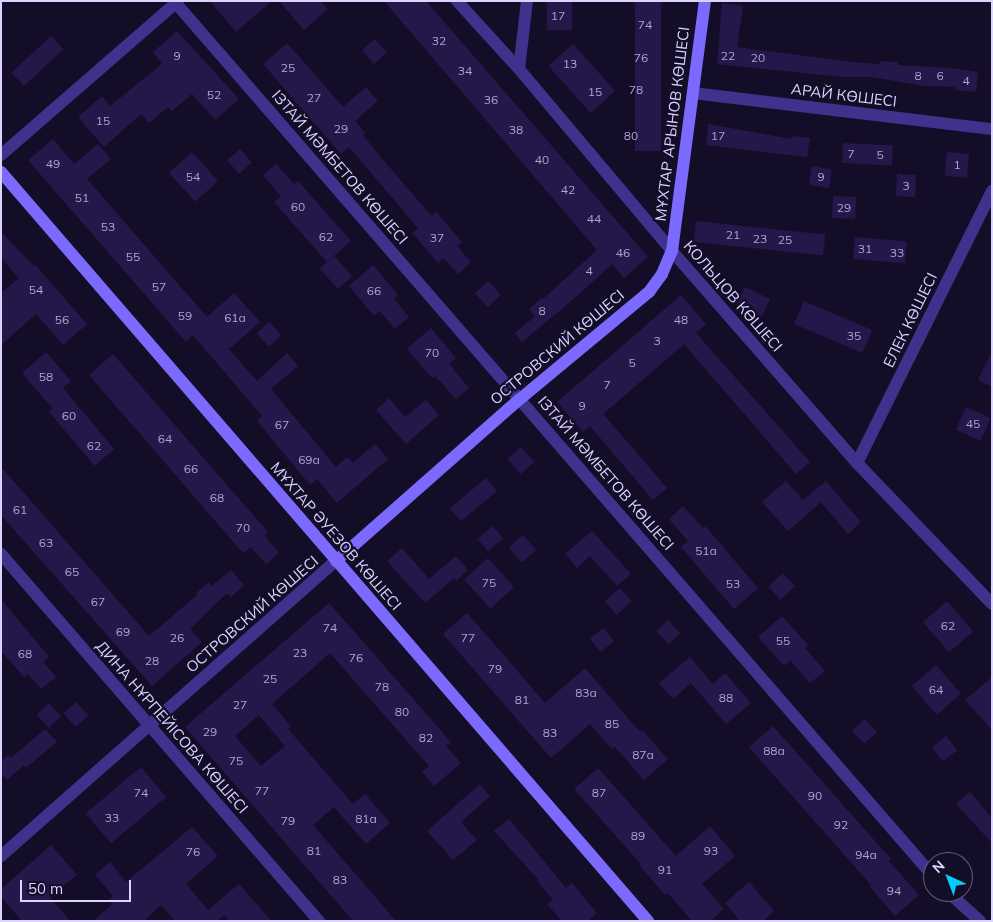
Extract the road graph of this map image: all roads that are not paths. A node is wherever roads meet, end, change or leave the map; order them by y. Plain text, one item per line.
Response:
1 (457, 1) edge
2 (527, 1) edge
3 (705, 1) edge
4 (176, 2) edge
5 (519, 69) junction
6 (693, 93) junction
7 (992, 129) edge
8 (1, 155) edge
9 (1, 172) edge
10 (992, 191) edge
11 (672, 251) junction
12 (520, 399) junction
13 (857, 464) junction
14 (1, 554) edge
15 (336, 561) junction
16 (992, 604) edge
17 (149, 726) junction
18 (1, 856) edge
19 (923, 864) edge
20 (959, 902) edge
21 (319, 921) edge
22 (648, 921) edge
23 (980, 921) edge

1 - 5 street, КОЛЬЦОВ КӨШЕСІ
2 - 5 street
3 - 6 street, МҰХТАР АРЫНОВ КӨШЕСІ
4 - 8 street
4 - 12 street, ІЗТАЙ МӘМБЕТОВ КӨШЕСІ
5 - 11 street, КОЛЬЦОВ КӨШЕСІ
6 - 7 street, АРАЙ КӨШЕСІ
6 - 11 street, МҰХТАР АРЫНОВ КӨШЕСІ
9 - 15 street, МҰХТАР ӘУЕЗОВ КӨШЕСІ
10 - 13 street, ЕЛЕК КӨШЕСІ
11 - 12 street, ОСТРОВСКИЙ КӨШЕСІ
11 - 13 street, КОЛЬЦОВ КӨШЕСІ
12 - 15 street, ОСТРОВСКИЙ КӨШЕСІ
12 - 19 street, ІЗТАЙ МӘМБЕТОВ КӨШЕСІ
13 - 16 street, КОЛЬЦОВ КӨШЕСІ
14 - 17 street, ДИНА НҰРПЕЙІСОВА КӨШЕСІ
15 - 17 street, ОСТРОВСКИЙ КӨШЕСІ
15 - 22 street, МҰХТАР ӘУЕЗОВ КӨШЕСІ
17 - 18 street, ОСТРОВСКИЙ КӨШЕСІ
17 - 21 street, ДИНА НҰРПЕЙІСОВА КӨШЕСІ
20 - 23 street

